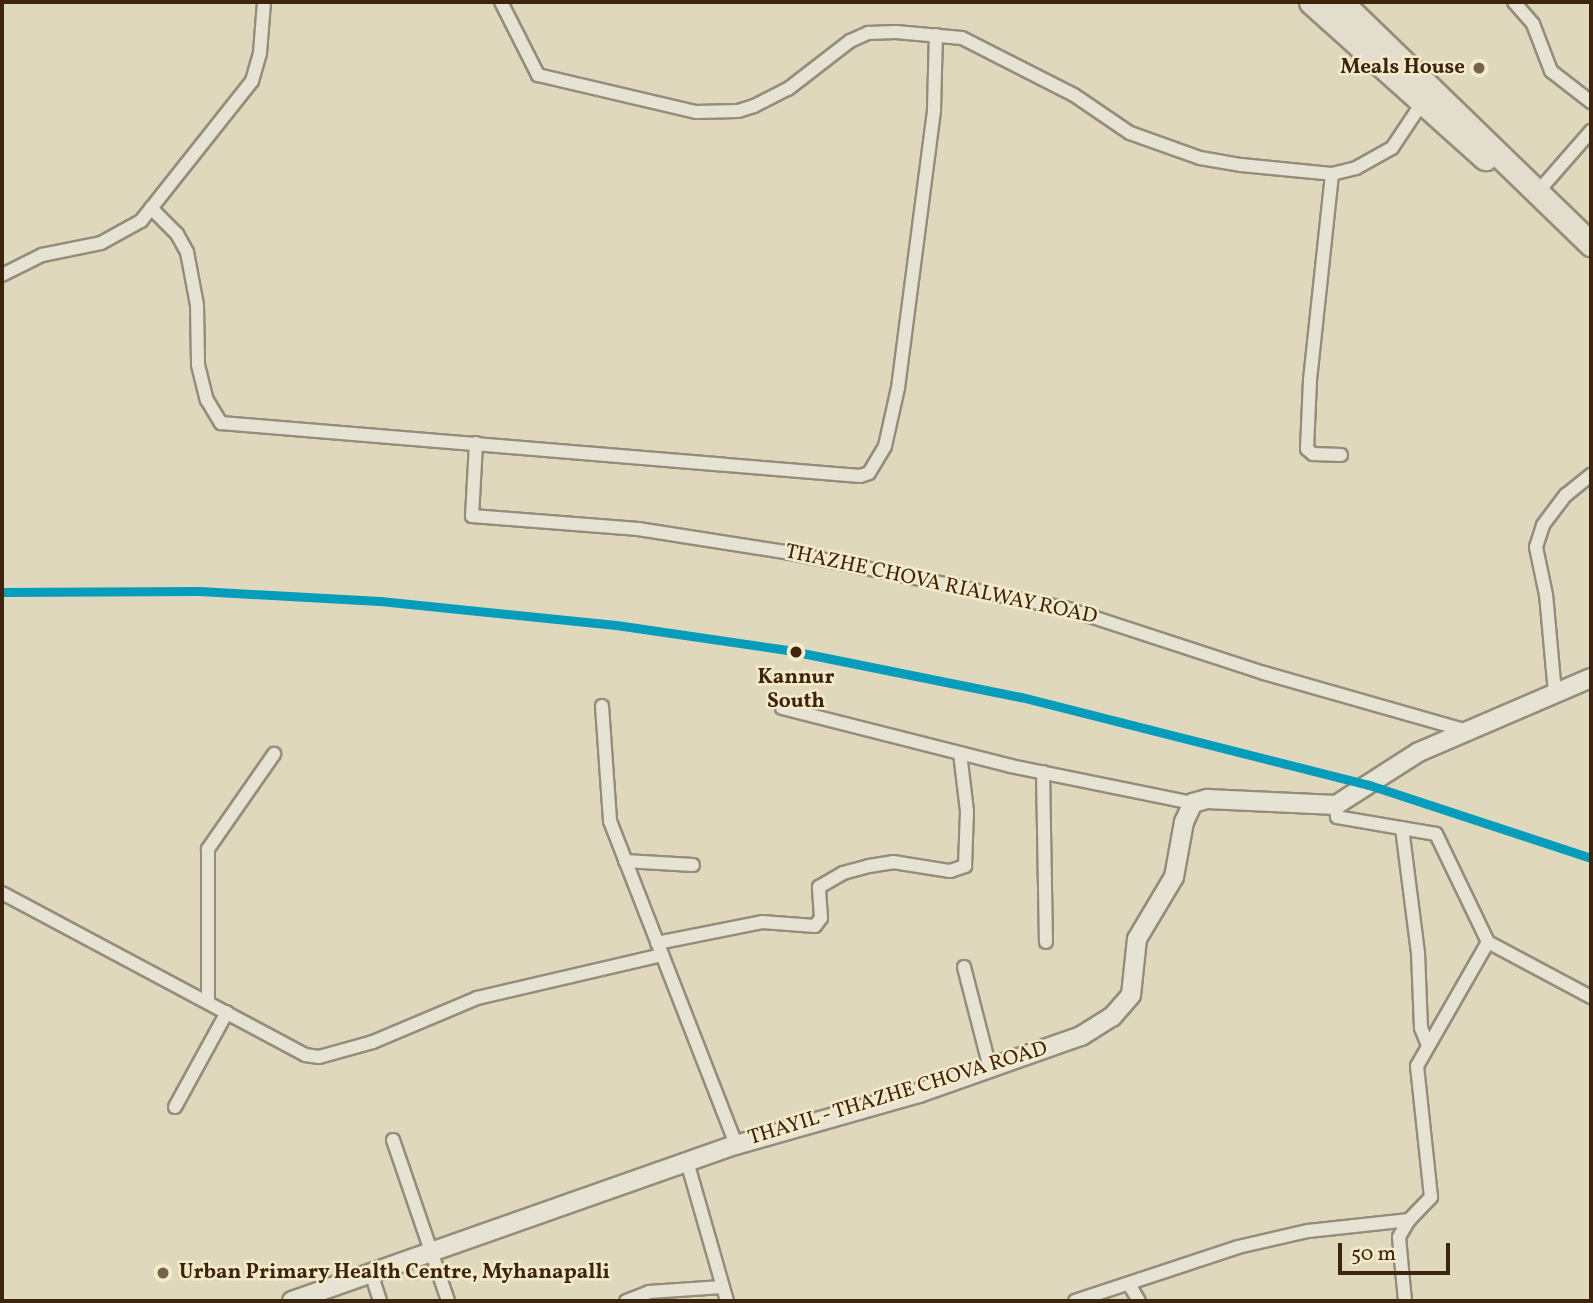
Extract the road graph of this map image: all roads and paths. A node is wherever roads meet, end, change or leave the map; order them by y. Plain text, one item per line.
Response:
1 (264, 2) edge
2 (501, 2) edge
3 (1311, 2) edge
4 (1341, 2) edge
5 (1514, 2) edge
6 (936, 35) junction
7 (1428, 92) junction
8 (1591, 102) edge
9 (1591, 131) edge
10 (1332, 174) junction
11 (1530, 188) junction
12 (151, 208) junction
13 (1591, 244) edge
14 (2, 275) edge
15 (476, 443) junction
16 (1341, 455) dead end
17 (1591, 475) edge
18 (1591, 678) edge
19 (1555, 694) junction
20 (602, 706) dead end
21 (782, 708) dead end
22 (1469, 731) junction
23 (960, 753) junction
24 (274, 754) dead end
25 (1042, 772) junction
26 (1193, 803) junction
27 (1336, 805) junction
28 (1402, 828) junction
29 (625, 861) junction
30 (693, 865) dead end
31 (2, 893) edge
32 (1046, 942) dead end
33 (1488, 942) junction
34 (660, 949) junction
35 (964, 967) dead end
36 (1591, 997) edge
37 (208, 1002) junction
38 (227, 1012) junction
39 (1431, 1039) junction
40 (990, 1068) junction
41 (175, 1107) dead end
42 (393, 1140) dead end
43 (736, 1145) junction
44 (688, 1165) junction
45 (1409, 1220) junction
46 (429, 1252) junction
47 (371, 1273) junction
48 (1129, 1284) junction
49 (722, 1287) junction
50 (292, 1301) edge
51 (380, 1301) edge
52 (448, 1301) edge
53 (626, 1301) edge
54 (727, 1301) edge
55 (1075, 1301) edge
56 (1139, 1301) edge
57 (1405, 1301) edge

1 - 12 street
2 - 6 street
3 - 7 highway
4 - 7 highway
5 - 8 street
6 - 10 street
6 - 15 street
7 - 10 street
7 - 11 highway
9 - 11 street
10 - 16 street
11 - 13 highway
12 - 14 street
12 - 15 street
15 - 22 street, THAZHE CHOVA RIALWAY ROAD
17 - 19 street
18 - 19 street
19 - 22 street
20 - 29 street
21 - 23 street
22 - 27 street
23 - 25 street
23 - 34 street
24 - 37 street
25 - 26 street
25 - 32 street
26 - 27 street
26 - 40 street, THAYIL - THAZHE CHOVA ROAD
27 - 28 street
28 - 33 street
28 - 39 street
29 - 30 street
29 - 34 street
31 - 37 street
33 - 36 street
33 - 39 street
34 - 38 street
34 - 43 street
35 - 40 street
37 - 38 street
38 - 41 street
39 - 45 street
40 - 43 street, THAYIL - THAZHE CHOVA ROAD
42 - 46 street
43 - 44 street, THAYIL - THAZHE CHOVA ROAD
44 - 46 street, THAYIL - THAZHE CHOVA ROAD
44 - 49 street
45 - 48 street
45 - 57 street
46 - 47 street, THAYIL - THAZHE CHOVA ROAD
46 - 52 street
47 - 50 street, THAYIL - THAZHE CHOVA ROAD
47 - 51 street
48 - 55 street
48 - 56 street
49 - 53 street
49 - 54 street

